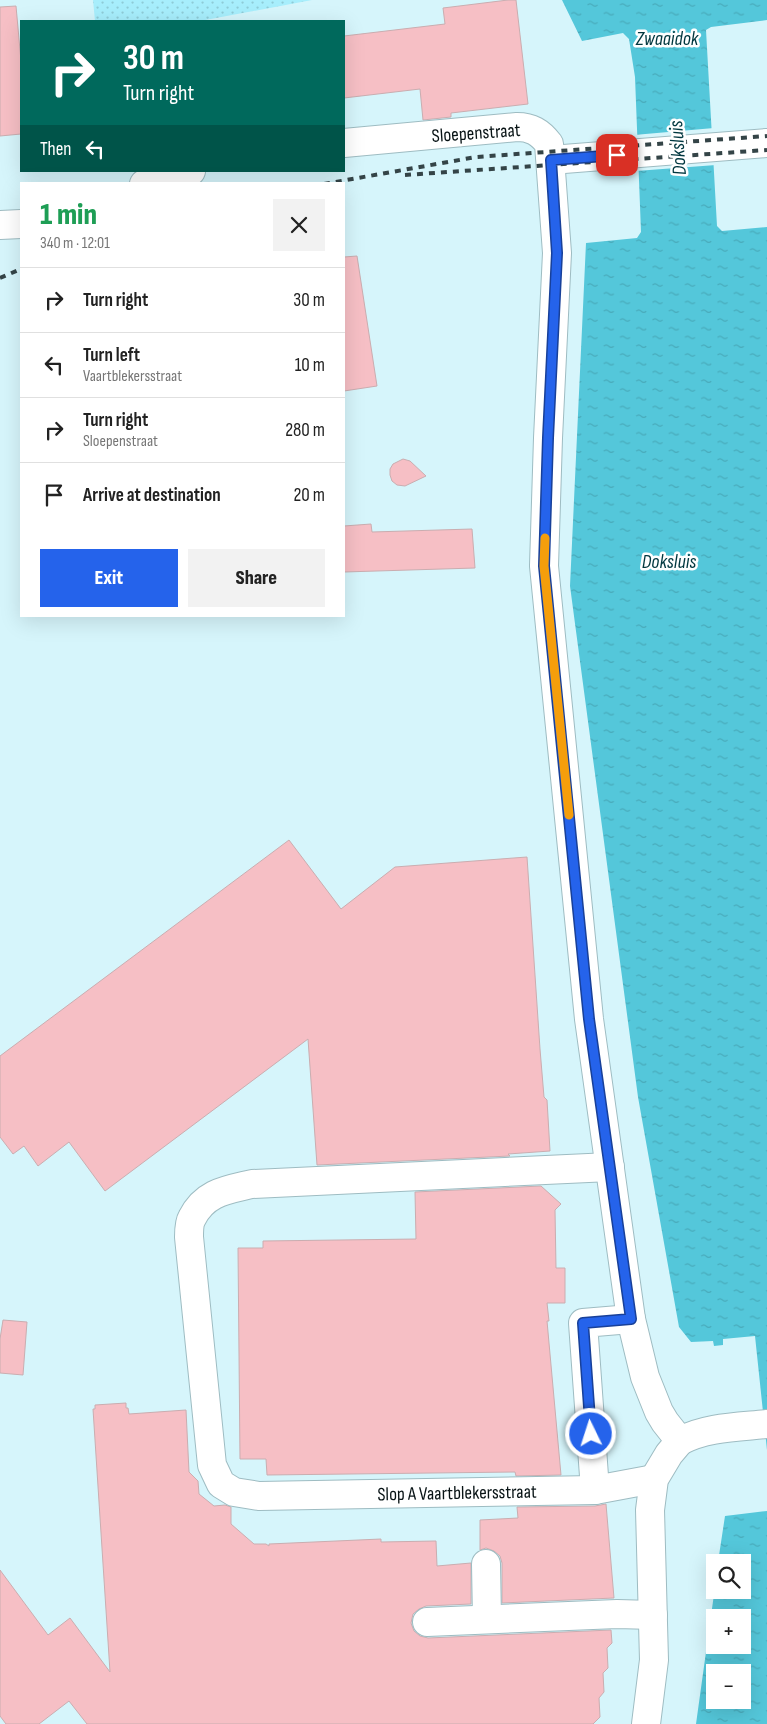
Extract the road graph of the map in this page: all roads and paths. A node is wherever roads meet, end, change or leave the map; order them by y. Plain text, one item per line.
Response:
1 (345, 143) edge
2 (767, 143) edge
3 (551, 160) junction
4 (187, 172) edge
5 (151, 182) edge
6 (20, 224) edge
7 (0, 226) edge
8 (610, 1167) junction
9 (631, 1319) junction
10 (763, 1424) edge
11 (680, 1441) junction
12 (654, 1480) junction
13 (595, 1490) junction
14 (486, 1564) dead end
15 (653, 1615) junction
16 (487, 1619) junction
17 (427, 1622) dead end
18 (646, 1724) edge

1 - 3 street, Sloepenstraat
2 - 3 street
3 - 8 street, Sloepenstraat
4 - 5 street
6 - 7 street
8 - 9 street, Sloepenstraat
8 - 13 street, Slop A Vaartblekersstraat
9 - 11 street, Sloepenstraat
9 - 13 street
10 - 11 street
11 - 12 street
12 - 13 street, Slop A Vaartblekersstraat
12 - 15 street
14 - 16 street
15 - 16 street
15 - 18 street
16 - 17 street

